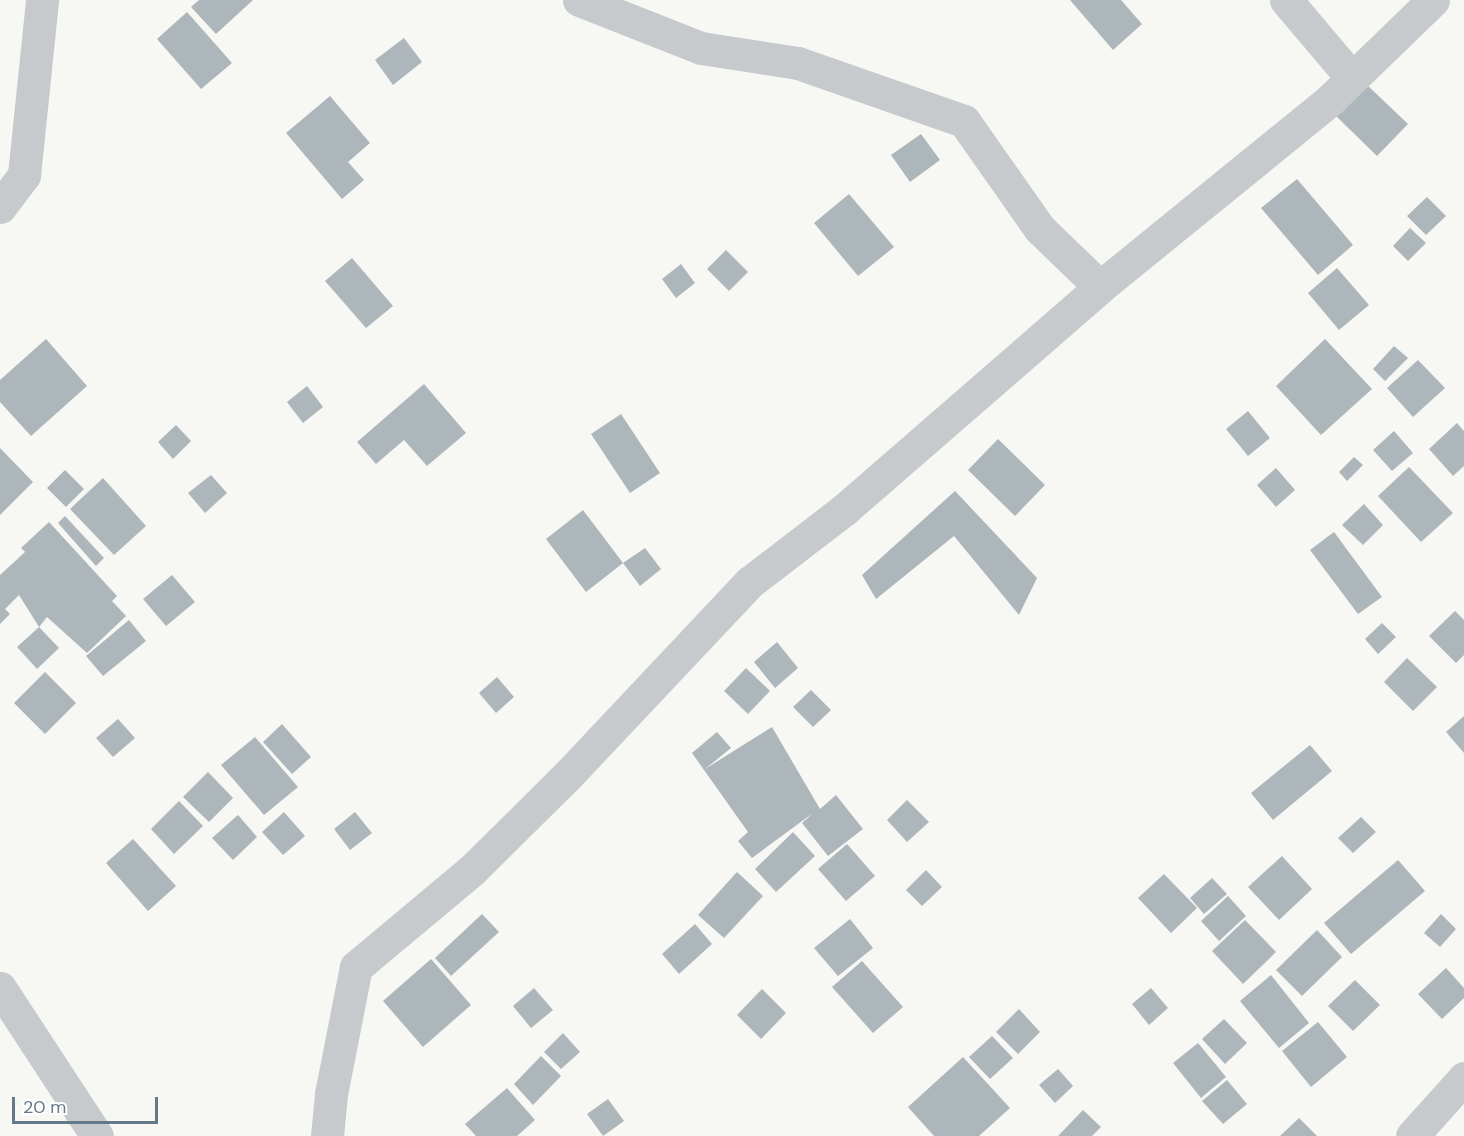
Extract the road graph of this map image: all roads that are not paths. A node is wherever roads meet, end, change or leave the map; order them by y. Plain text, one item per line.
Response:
1 (42, 0) edge
2 (579, 0) edge
3 (1286, 0) edge
4 (1433, 0) edge
5 (1352, 78) junction
6 (0, 207) edge
7 (1101, 287) junction
8 (0, 988) edge
9 (1464, 1078) edge
10 (97, 1136) edge
11 (327, 1136) edge
12 (1412, 1136) edge

1 - 6 street
2 - 7 street
3 - 5 street
4 - 5 street
5 - 7 street
7 - 11 street
8 - 10 street
9 - 12 street

